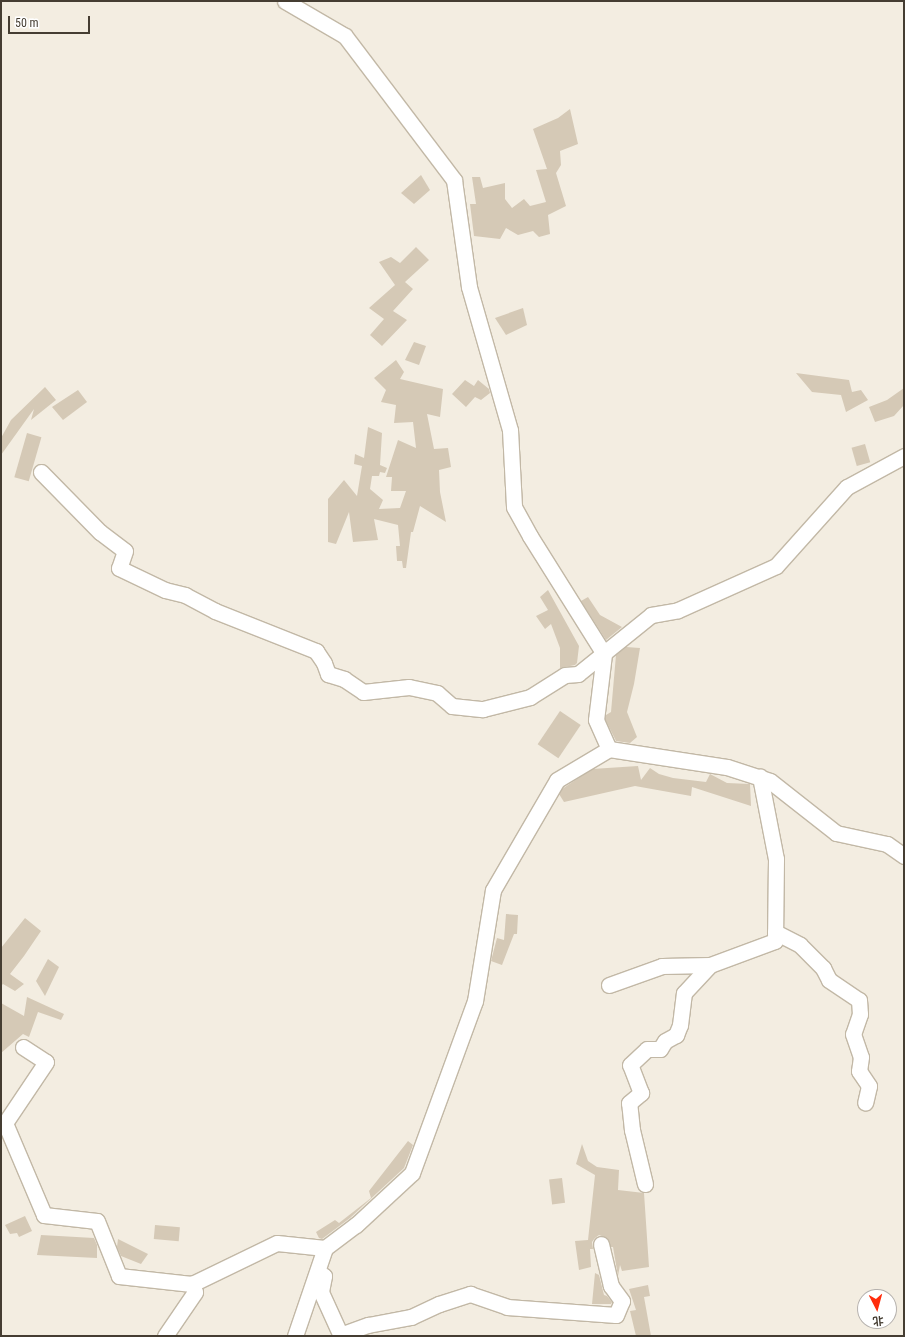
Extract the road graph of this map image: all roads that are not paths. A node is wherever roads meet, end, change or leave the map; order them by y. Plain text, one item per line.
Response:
1 (285, 1) edge
2 (904, 456) edge
3 (41, 472) dead end
4 (604, 654) junction
5 (609, 749) junction
6 (760, 777) junction
7 (904, 856) edge
8 (775, 932) junction
9 (710, 965) junction
10 (609, 985) dead end
11 (23, 1047) dead end
12 (865, 1103) dead end
13 (645, 1184) dead end
14 (600, 1244) dead end
15 (325, 1248) junction
16 (317, 1272) junction
17 (192, 1284) junction
18 (341, 1335) edge
19 (165, 1336) edge
20 (295, 1336) edge

1 - 4 street
2 - 4 street
3 - 4 street
4 - 5 street
5 - 6 street
5 - 15 street
6 - 7 street
6 - 8 street
8 - 9 street
8 - 12 street
9 - 10 street
9 - 13 street
11 - 17 street
14 - 18 street
15 - 16 street
15 - 17 street
16 - 18 street
16 - 20 street
17 - 19 street

